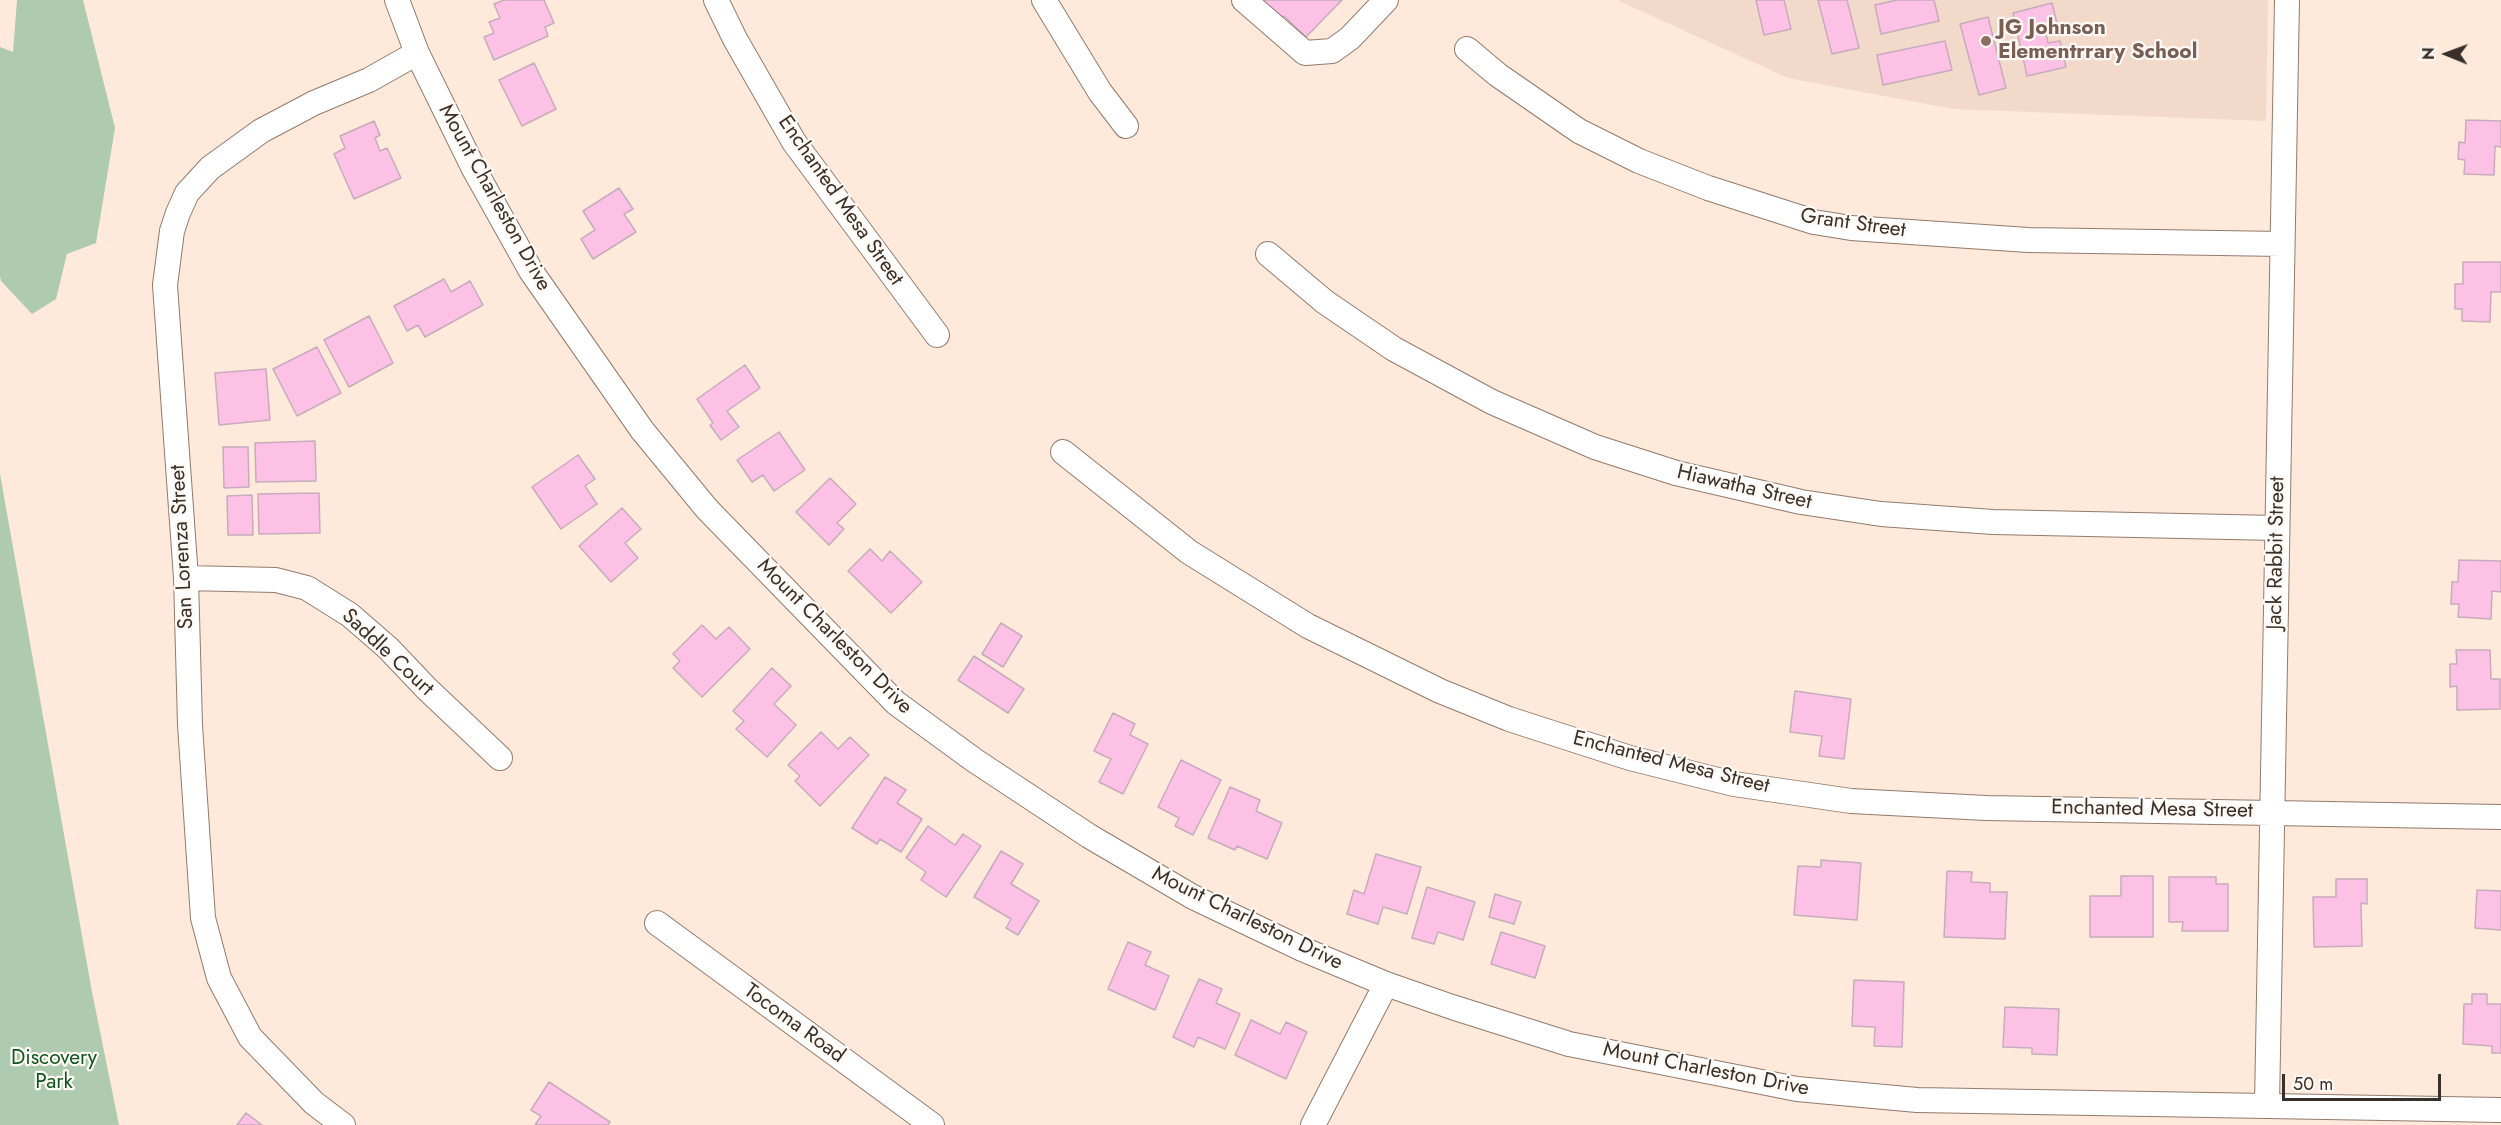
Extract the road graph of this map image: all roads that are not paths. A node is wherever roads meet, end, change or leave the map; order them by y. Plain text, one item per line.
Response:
1 (397, 0) edge
2 (716, 0) edge
3 (1044, 0) edge
4 (1244, 0) edge
5 (1386, 0) edge
6 (2287, 0) edge
7 (1467, 49) dead end
8 (417, 53) junction
9 (1126, 126) dead end
10 (2282, 244) junction
11 (1268, 254) dead end
12 (937, 335) dead end
13 (1063, 452) dead end
14 (2277, 528) junction
15 (186, 578) junction
16 (500, 758) dead end
17 (2274, 811) junction
18 (2501, 817) edge
19 (657, 923) dead end
20 (1386, 984) junction
21 (2267, 1106) junction
22 (2497, 1115) edge
23 (344, 1125) edge
24 (932, 1125) edge
25 (1313, 1125) edge

1 - 8 street, Mount Charleston Drive
2 - 12 street, Enchanted Mesa Street
3 - 9 street
4 - 5 street
6 - 10 street, Jack Rabbit Street
7 - 10 street, Grant Street
8 - 15 street, San Lorenza Street
8 - 20 street, Mount Charleston Drive
10 - 14 street, Jack Rabbit Street
11 - 14 street, Hiawatha Street
13 - 17 street, Enchanted Mesa Street
14 - 17 street, Jack Rabbit Street
15 - 16 street, Saddle Court
15 - 23 street, San Lorenza Street
17 - 18 street, Enchanted Mesa Street
17 - 21 street, Jack Rabbit Street
19 - 24 street, Tocoma Road
20 - 21 street, Mount Charleston Drive
20 - 25 street
21 - 22 street, Mount Charleston Drive

